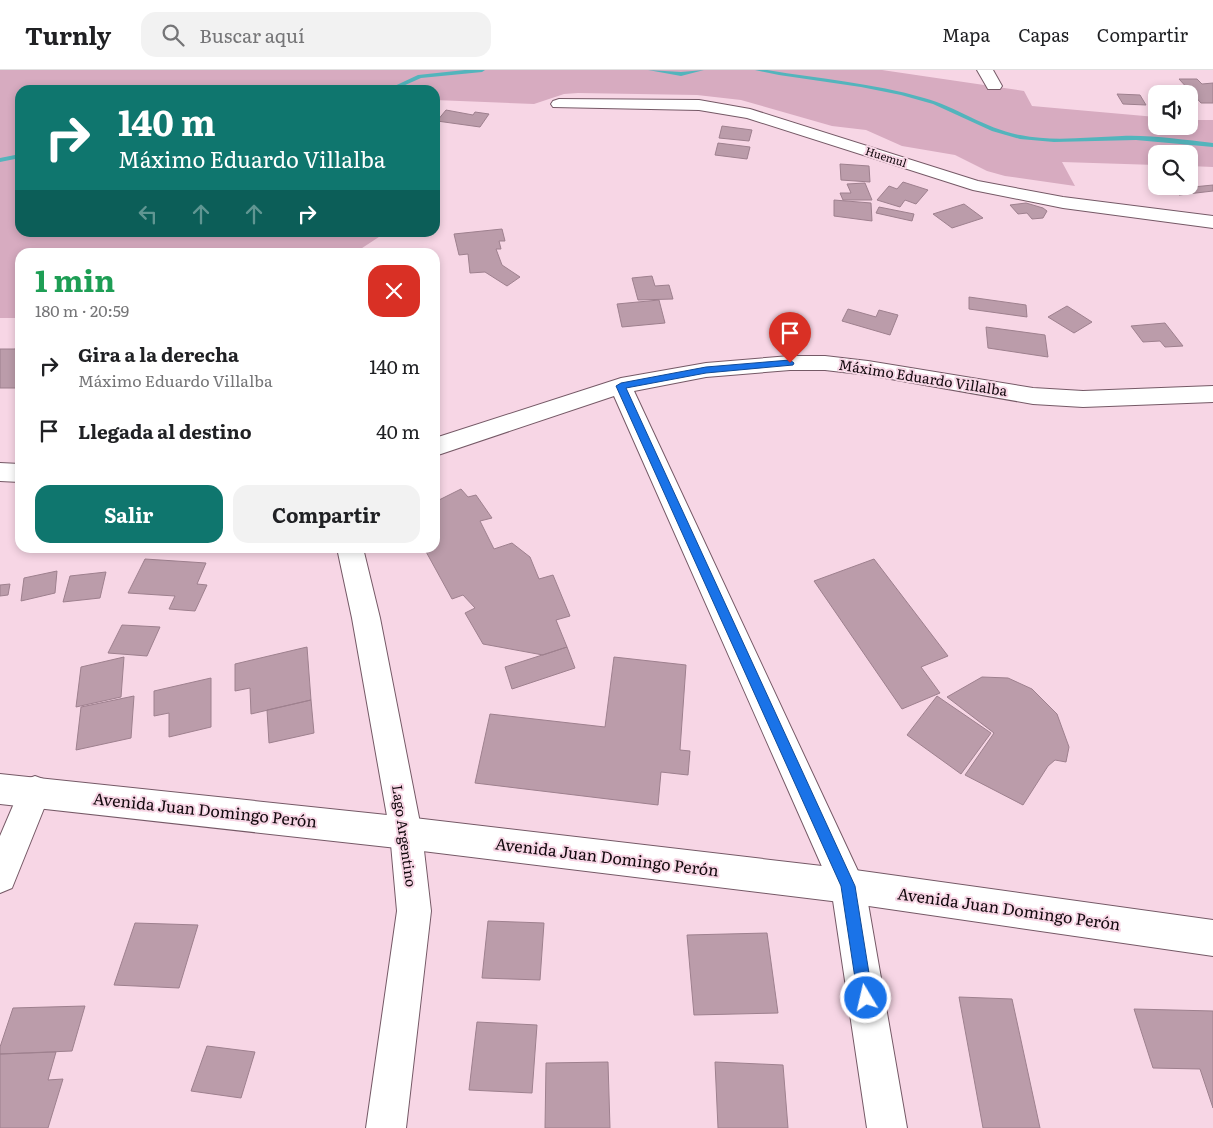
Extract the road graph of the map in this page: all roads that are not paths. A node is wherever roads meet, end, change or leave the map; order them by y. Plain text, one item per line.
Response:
1 (985, 70) edge
2 (994, 86) dead end
3 (559, 104) dead end
4 (1213, 222) edge
5 (621, 386) junction
6 (1213, 394) edge
7 (440, 445) edge
8 (0, 472) edge
9 (15, 473) edge
10 (351, 553) edge
11 (0, 788) edge
12 (35, 791) junction
13 (406, 833) junction
14 (0, 876) edge
15 (848, 886) junction
16 (1213, 938) edge
17 (386, 1128) edge
18 (887, 1128) edge

1 - 2 street
3 - 4 street, Huemul
5 - 6 street, Máximo Eduardo Villalba
5 - 7 street, Máximo Eduardo Villalba
5 - 15 street
8 - 9 street
10 - 13 street, Lago Argentino
11 - 12 street, Avenida Juan Domingo Perón
12 - 13 street, Avenida Juan Domingo Perón
12 - 14 street
13 - 15 street, Avenida Juan Domingo Perón
13 - 17 street, Lago Argentino
15 - 16 street, Avenida Juan Domingo Perón
15 - 18 street

